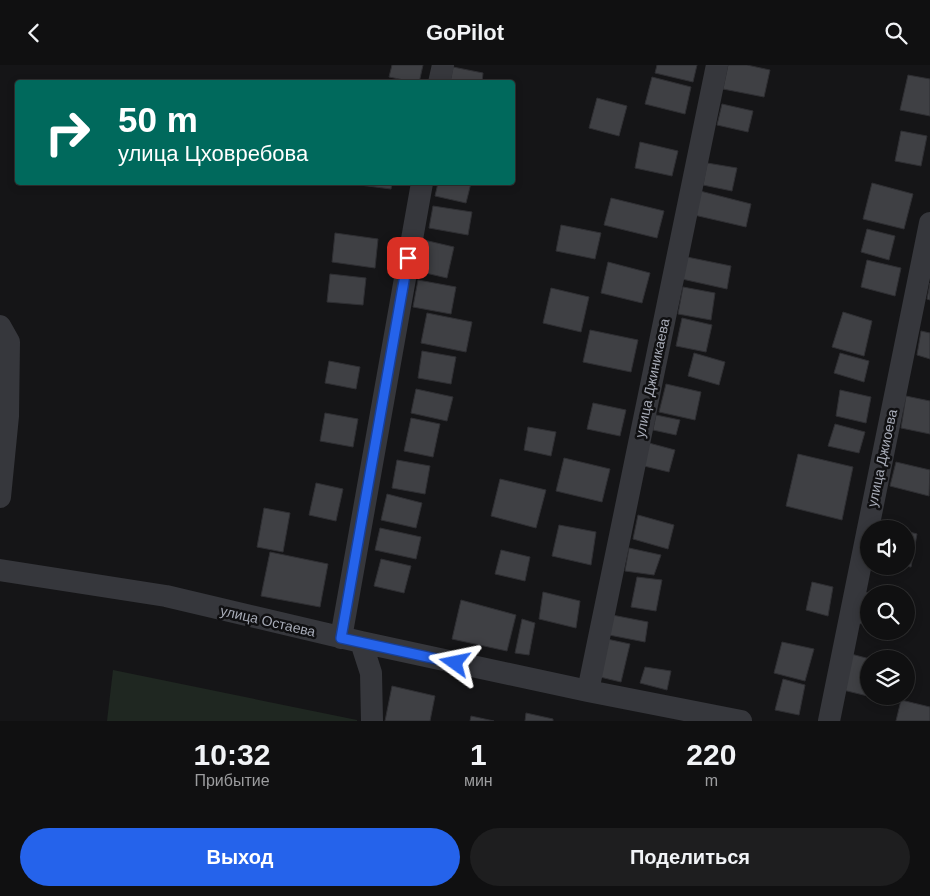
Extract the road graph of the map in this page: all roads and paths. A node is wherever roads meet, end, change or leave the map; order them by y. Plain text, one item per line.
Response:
1 (442, 65) edge
2 (717, 65) edge
3 (440, 80) edge
4 (422, 185) edge
5 (930, 223) edge
6 (4, 334) edge
7 (0, 497) edge
8 (0, 570) edge
9 (351, 640) junction
10 (588, 691) junction
11 (372, 721) edge
12 (741, 721) edge
13 (829, 721) edge

1 - 3 street
2 - 10 street, улица Джиникаева
4 - 9 street
5 - 13 street, улица Джиоева
6 - 7 street
8 - 9 street, улица Остаева
9 - 10 street, улица Остаева
9 - 11 street
10 - 12 street, улица Остаева

